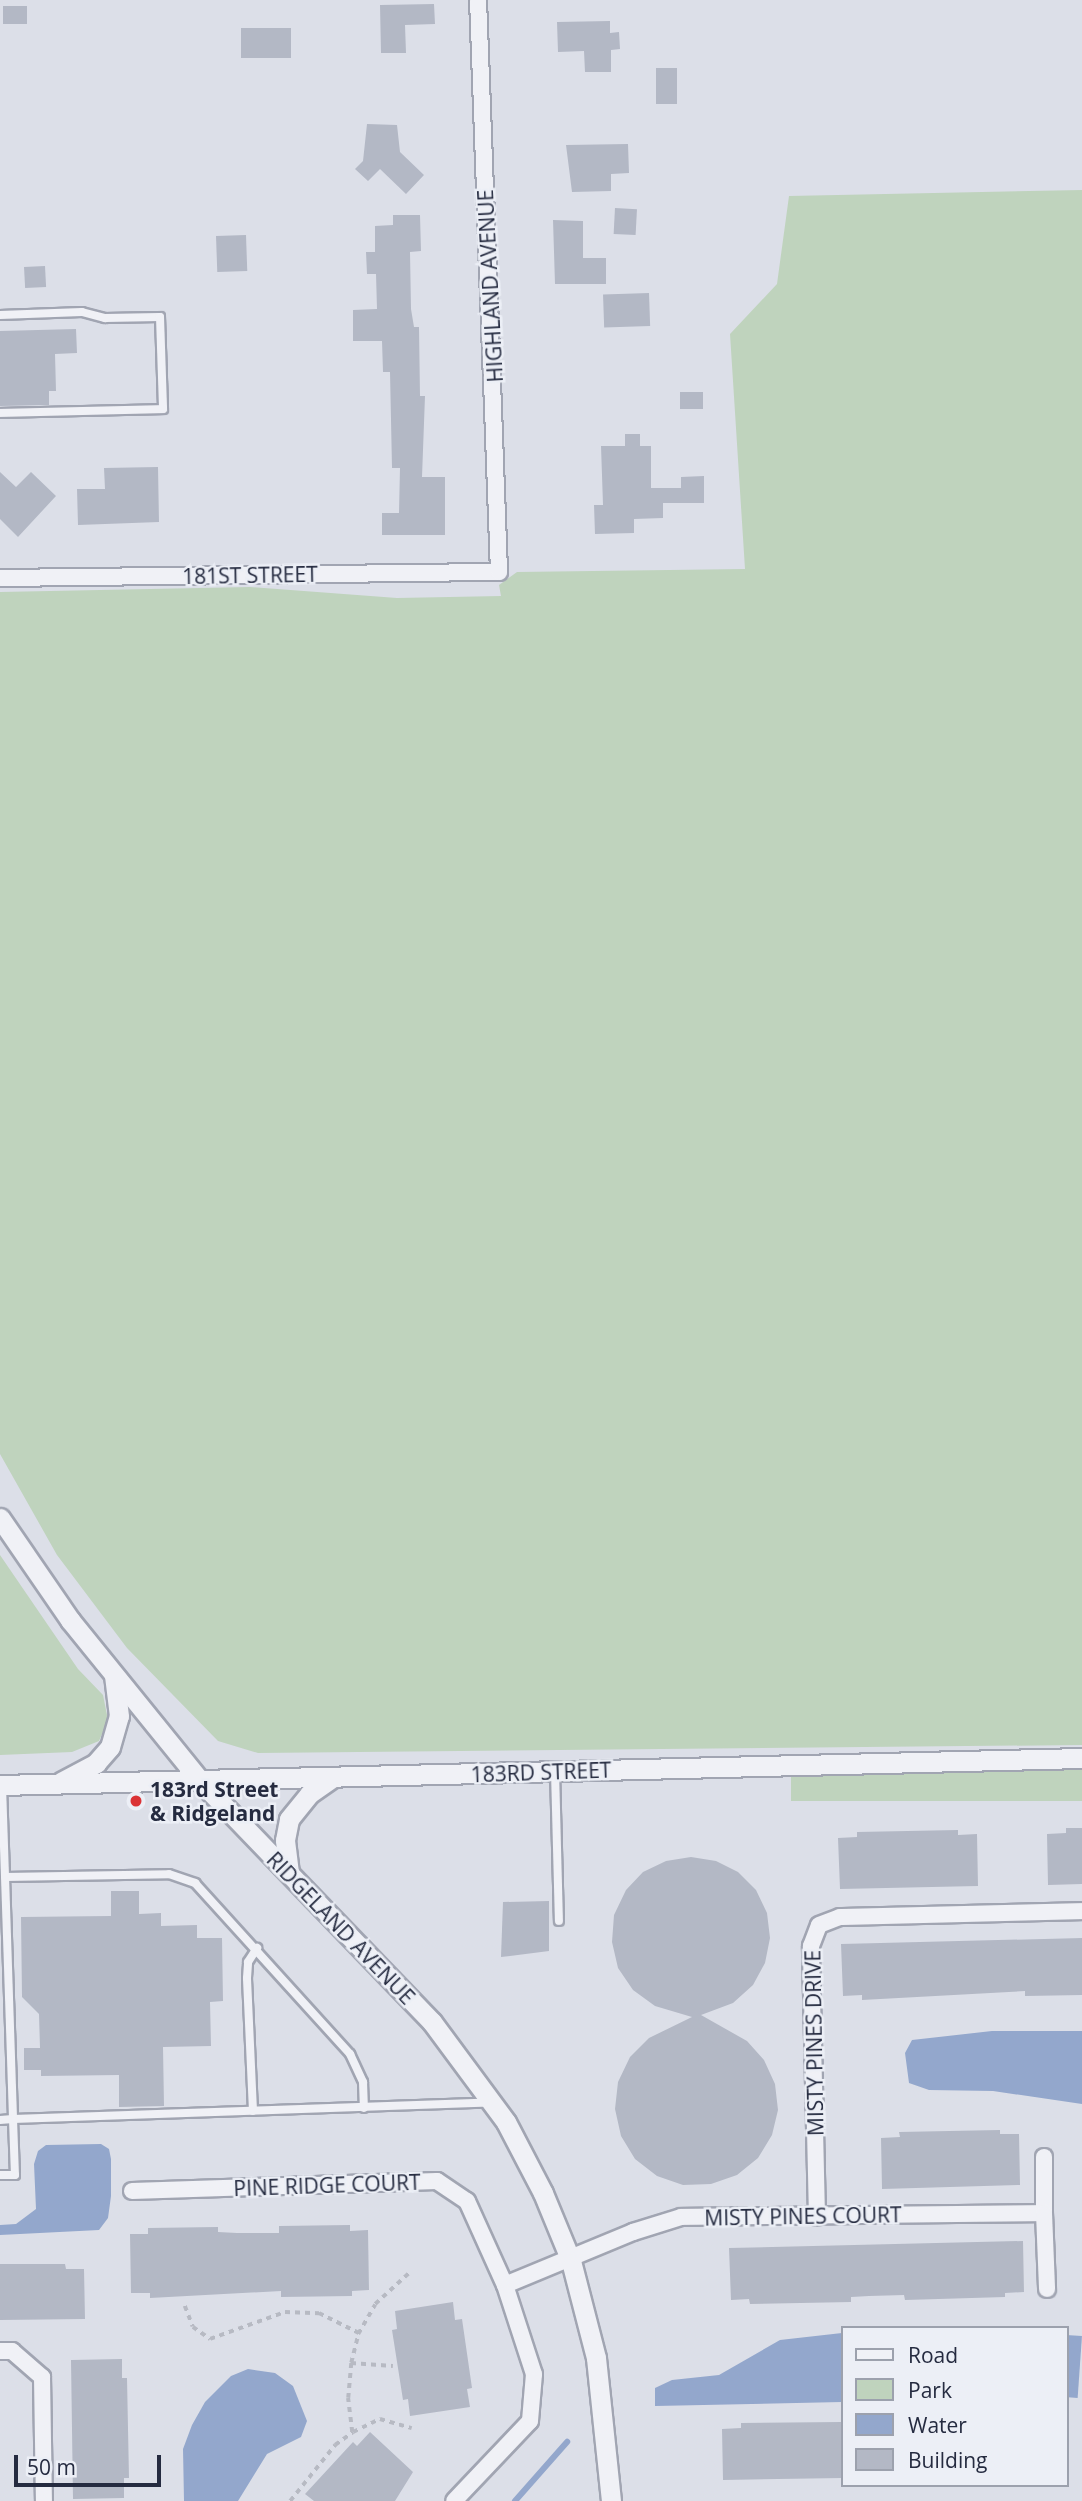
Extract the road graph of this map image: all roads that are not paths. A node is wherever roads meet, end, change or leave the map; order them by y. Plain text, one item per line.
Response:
1 (478, 0) edge
2 (0, 315) edge
3 (0, 413) edge
4 (499, 572) joint
5 (0, 578) edge
6 (0, 1518) edge
7 (114, 1674) junction
8 (1082, 1758) edge
9 (555, 1771) junction
10 (333, 1778) junction
11 (201, 1782) junction
12 (58, 1784) junction
13 (1, 1785) edge
14 (2, 1851) edge
15 (289, 1873) junction
16 (5, 1877) junction
17 (1082, 1912) edge
18 (559, 1921) dead end
19 (257, 1948) junction
20 (5, 2011) edge
21 (0, 2065) edge
22 (11, 2065) junction
23 (492, 2101) junction
24 (364, 2108) junction
25 (253, 2111) junction
26 (13, 2119) junction
27 (0, 2120) edge
28 (1044, 2157) dead end
29 (0, 2175) edge
30 (132, 2191) dead end
31 (1044, 2213) junction
32 (817, 2217) junction
33 (571, 2261) junction
34 (505, 2285) junction
35 (1047, 2289) dead end
36 (0, 2351) edge
37 (44, 2501) edge
38 (454, 2501) edge
39 (611, 2501) edge

1 - 4 street, HIGHLAND AVENUE
2 - 3 lane
4 - 5 street, 181ST STREET
6 - 7 street, RIDGELAND AVENUE
7 - 11 street, RIDGELAND AVENUE
7 - 12 street
8 - 9 street, 183RD STREET
9 - 10 street, 183RD STREET
9 - 18 lane
10 - 11 street, 183RD STREET
10 - 15 street
11 - 12 street, 183RD STREET
11 - 15 street, RIDGELAND AVENUE
12 - 13 street, 183RD STREET
13 - 14 lane
14 - 16 lane
15 - 23 street, RIDGELAND AVENUE
16 - 19 lane
16 - 20 lane
17 - 32 street, MISTY PINES DRIVE
19 - 24 lane
19 - 25 lane
20 - 22 lane
21 - 22 lane
22 - 26 lane
23 - 24 lane
23 - 33 street, RIDGELAND AVENUE
24 - 25 lane
25 - 26 lane
26 - 27 lane
26 - 29 lane
28 - 31 street
30 - 34 street, PINE RIDGE COURT
31 - 32 street, MISTY PINES COURT
31 - 35 street
32 - 33 street, MISTY PINES COURT
33 - 34 street, MISTY PINES COURT
33 - 39 street, RIDGELAND AVENUE
34 - 38 street, PINE RIDGE COURT
36 - 37 street

